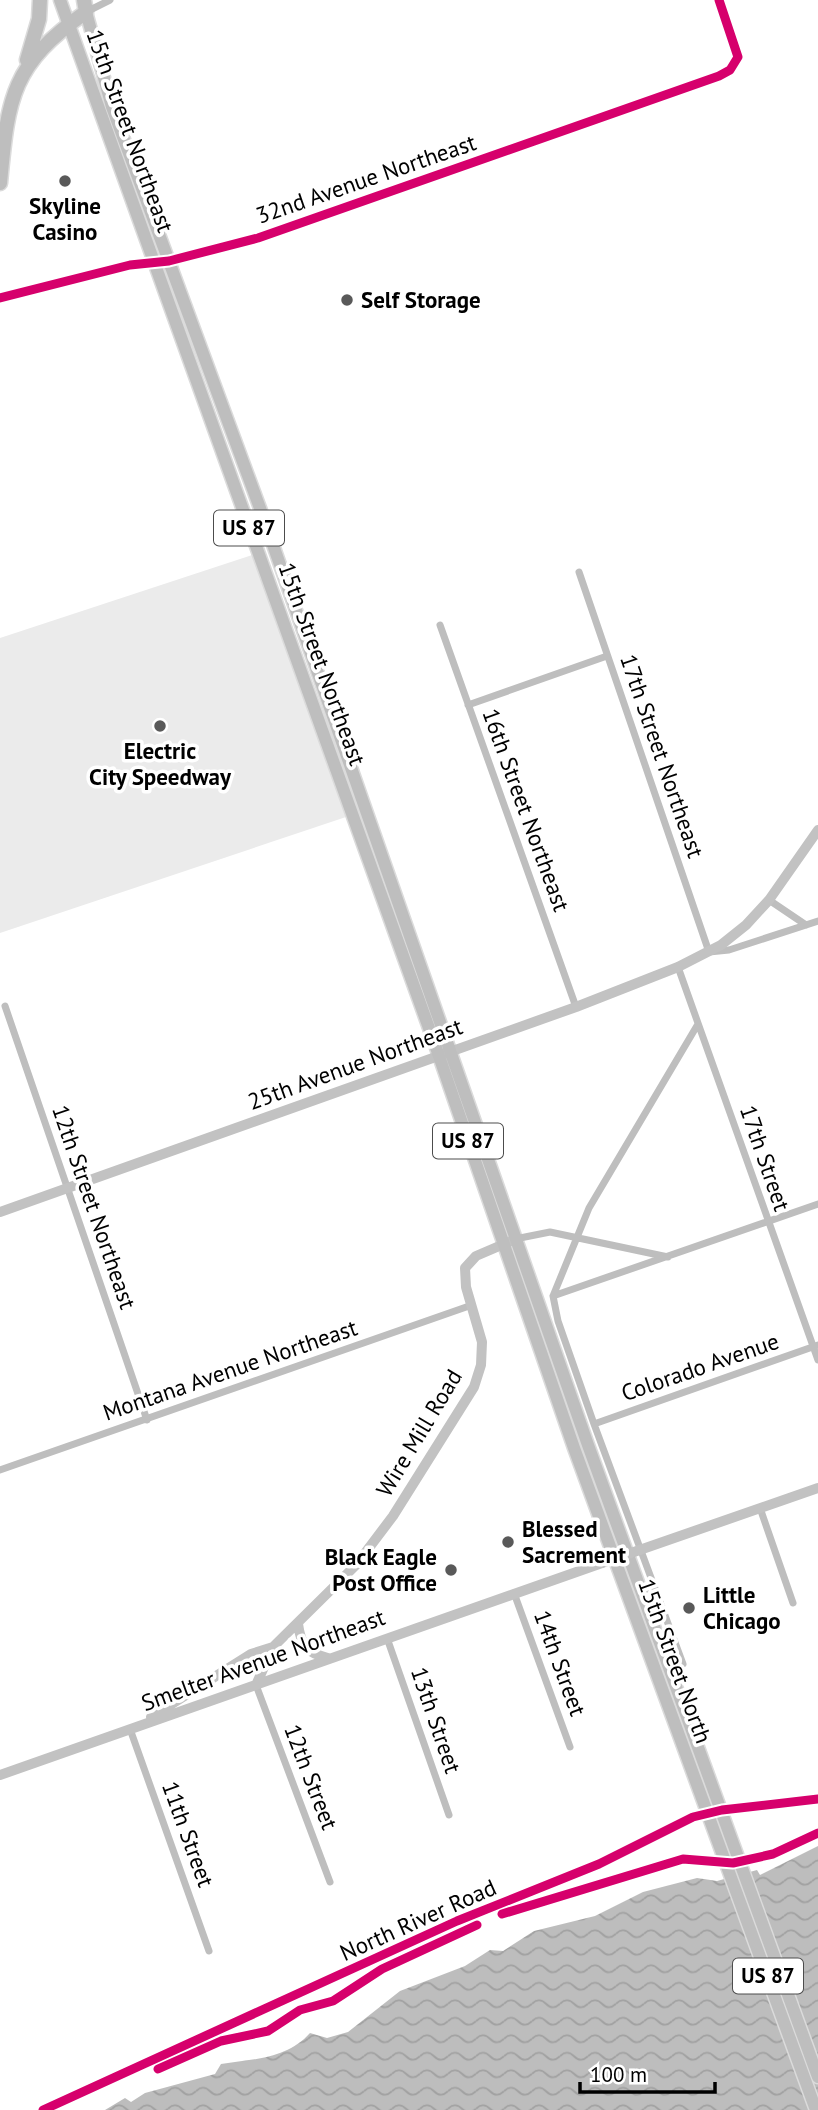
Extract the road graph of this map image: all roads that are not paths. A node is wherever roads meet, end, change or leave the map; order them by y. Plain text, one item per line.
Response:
1 (40, 0) edge
2 (60, 0) edge
3 (110, 0) edge
4 (719, 0) edge
5 (85, 6) edge
6 (68, 25) junction
7 (25, 68) junction
8 (0, 183) edge
9 (169, 261) junction
10 (153, 263) junction
11 (0, 298) edge
12 (579, 572) dead end
13 (440, 625) dead end
14 (607, 656) junction
15 (468, 705) junction
16 (818, 830) edge
17 (769, 900) junction
18 (818, 921) edge
19 (806, 925) junction
20 (709, 952) junction
21 (678, 967) junction
22 (5, 1006) dead end
23 (576, 1007) junction
24 (698, 1024) junction
25 (445, 1054) junction
26 (67, 1189) junction
27 (818, 1204) edge
28 (0, 1212) edge
29 (767, 1222) junction
30 (503, 1223) joint
31 (577, 1236) junction
32 (509, 1242) junction
33 (671, 1258) junction
34 (554, 1296) junction
35 (472, 1305) junction
36 (816, 1346) edge
37 (818, 1360) edge
38 (147, 1420) junction
39 (594, 1424) junction
40 (0, 1470) edge
41 (818, 1488) edge
42 (760, 1508) junction
43 (635, 1552) junction
44 (514, 1593) junction
45 (793, 1603) dead end
46 (298, 1624) junction
47 (387, 1637) junction
48 (273, 1647) junction
49 (328, 1658) junction
50 (683, 1664) dead end
51 (256, 1685) junction
52 (130, 1730) junction
53 (570, 1747) dead end
54 (0, 1775) edge
55 (818, 1799) edge
56 (722, 1810) junction
57 (708, 1813) junction
58 (449, 1815) dead end
59 (725, 1839) junction
60 (330, 1882) dead end
61 (209, 1951) dead end
62 (818, 2077) edge
63 (43, 2110) edge
64 (816, 2110) edge

1 - 7 highway
2 - 6 main road, 15th Street Northeast / US 87
3 - 5 street
4 - 9 street, 32nd Avenue Northeast
5 - 6 highway
5 - 9 main road, 15th Street Northeast / US 87
6 - 7 highway
6 - 10 main road, 15th Street Northeast / US 87
7 - 8 highway
9 - 10 street, 32nd Avenue Northeast
9 - 25 main road, 15th Street Northeast / US 87
10 - 11 street, 32nd Avenue Northeast
10 - 25 main road, 15th Street Northeast / US 87
12 - 14 street, 17th Street Northeast
13 - 15 street, 16th Street Northeast
14 - 15 street
14 - 20 street, 17th Street Northeast
15 - 23 street, 16th Street Northeast
16 - 17 street
17 - 19 street
17 - 20 street, 25th Avenue Northeast
18 - 19 street
19 - 20 street
20 - 21 street, 25th Avenue Northeast
21 - 23 street, 25th Avenue Northeast
21 - 24 street, 17th Street
22 - 26 street, 12th Street Northeast
23 - 25 street, 25th Avenue Northeast
24 - 29 street, 17th Street
24 - 31 street
25 - 26 street, 25th Avenue Northeast
25 - 30 main road, 15th Street Northeast / US 87
26 - 28 street, 25th Avenue Northeast
26 - 38 street, 12th Street Northeast
27 - 29 street
29 - 33 street
29 - 36 street, 17th Street
30 - 32 main road, 15th Street North / US 87
31 - 32 street, Wire Mill Road
31 - 33 street, Wire Mill Road
31 - 34 street
32 - 35 street, Wire Mill Road
32 - 56 main road, 15th Street North / US 87
32 - 57 main road, 15th Street North / US 87
33 - 34 street
34 - 39 street, 15th Street North
35 - 38 street, Montana Avenue Northeast
35 - 46 street, Wire Mill Road
36 - 37 street, 17th Street
36 - 39 street, Colorado Avenue
38 - 40 street, Montana Avenue Northeast
39 - 43 street, 15th Street North
41 - 42 street, Smelter Avenue Northeast
42 - 43 street, Smelter Avenue Northeast
42 - 45 street
43 - 44 street, Smelter Avenue Northeast, bridge
43 - 50 street, 15th Street North
44 - 47 street, Smelter Avenue Northeast
44 - 53 street, 14th Street
46 - 48 street, Wire Mill Road
46 - 49 street
47 - 49 street, Smelter Avenue Northeast
47 - 58 street, 13th Street
48 - 51 street, Wire Mill Road
48 - 52 street
49 - 51 street, Smelter Avenue Northeast
51 - 52 street, Smelter Avenue Northeast
51 - 60 street, 12th Street
52 - 54 street, Smelter Avenue Northeast
52 - 61 street, 11th Street
55 - 56 street, North River Road
56 - 57 street, North River Road
56 - 59 main road, 15th Street North / US 87
57 - 59 main road, 15th Street North / US 87
57 - 63 street, North River Road
59 - 62 main road, 15th Street North / US 87
59 - 64 main road, 15th Street North / US 87

